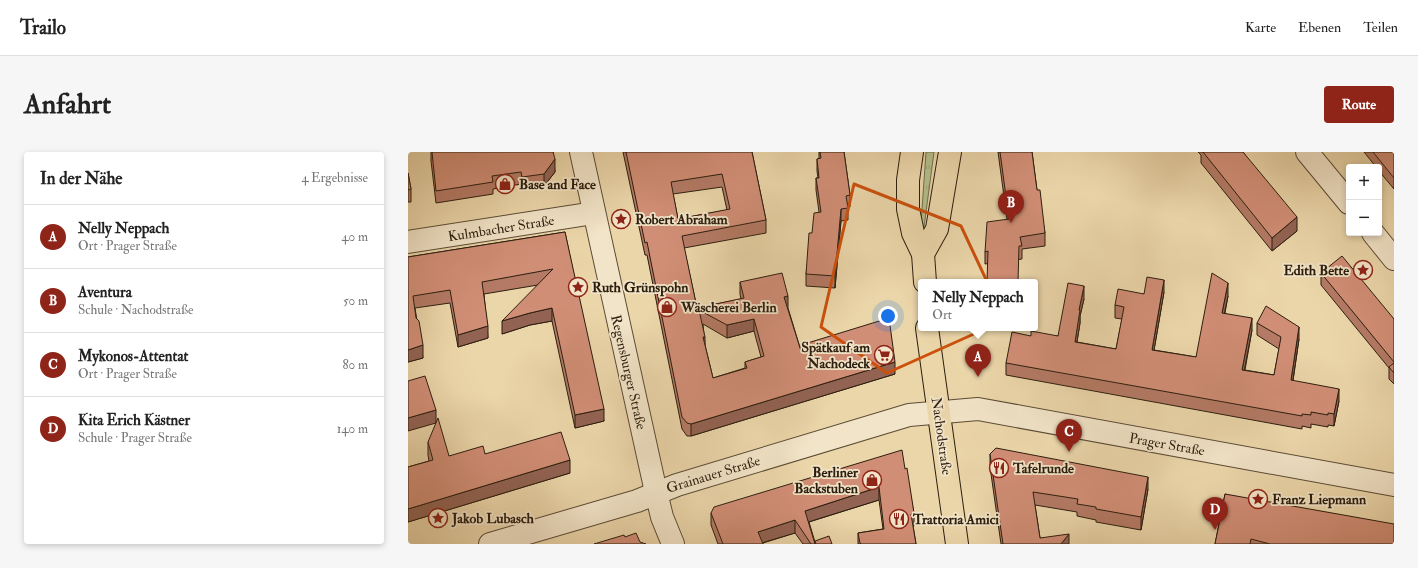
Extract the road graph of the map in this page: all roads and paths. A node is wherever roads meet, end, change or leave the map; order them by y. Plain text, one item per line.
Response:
1 (581, 152) edge
2 (912, 152) edge
3 (950, 152) edge
4 (1307, 152) edge
5 (1346, 200) edge
6 (594, 213) junction
7 (1376, 236) edge
8 (408, 242) edge
9 (923, 254) junction
10 (1394, 258) edge
11 (925, 279) edge
12 (927, 331) edge
13 (939, 412) junction
14 (1394, 485) edge
15 (656, 492) junction
16 (490, 544) edge
17 (673, 544) edge
18 (957, 544) edge

1 - 6 street, Regensburger Straße
2 - 9 main road
3 - 9 main road
4 - 5 street
6 - 8 street, Kulmbacher Straße
6 - 15 street, Regensburger Straße
7 - 10 street
9 - 11 main road
12 - 13 main road, Nachodstraße
13 - 14 street, Prager Straße
13 - 15 street, Grainauer Straße
13 - 18 main road, Nachodstraße
15 - 16 street, Grainauer Straße
15 - 17 street, Regensburger Straße

